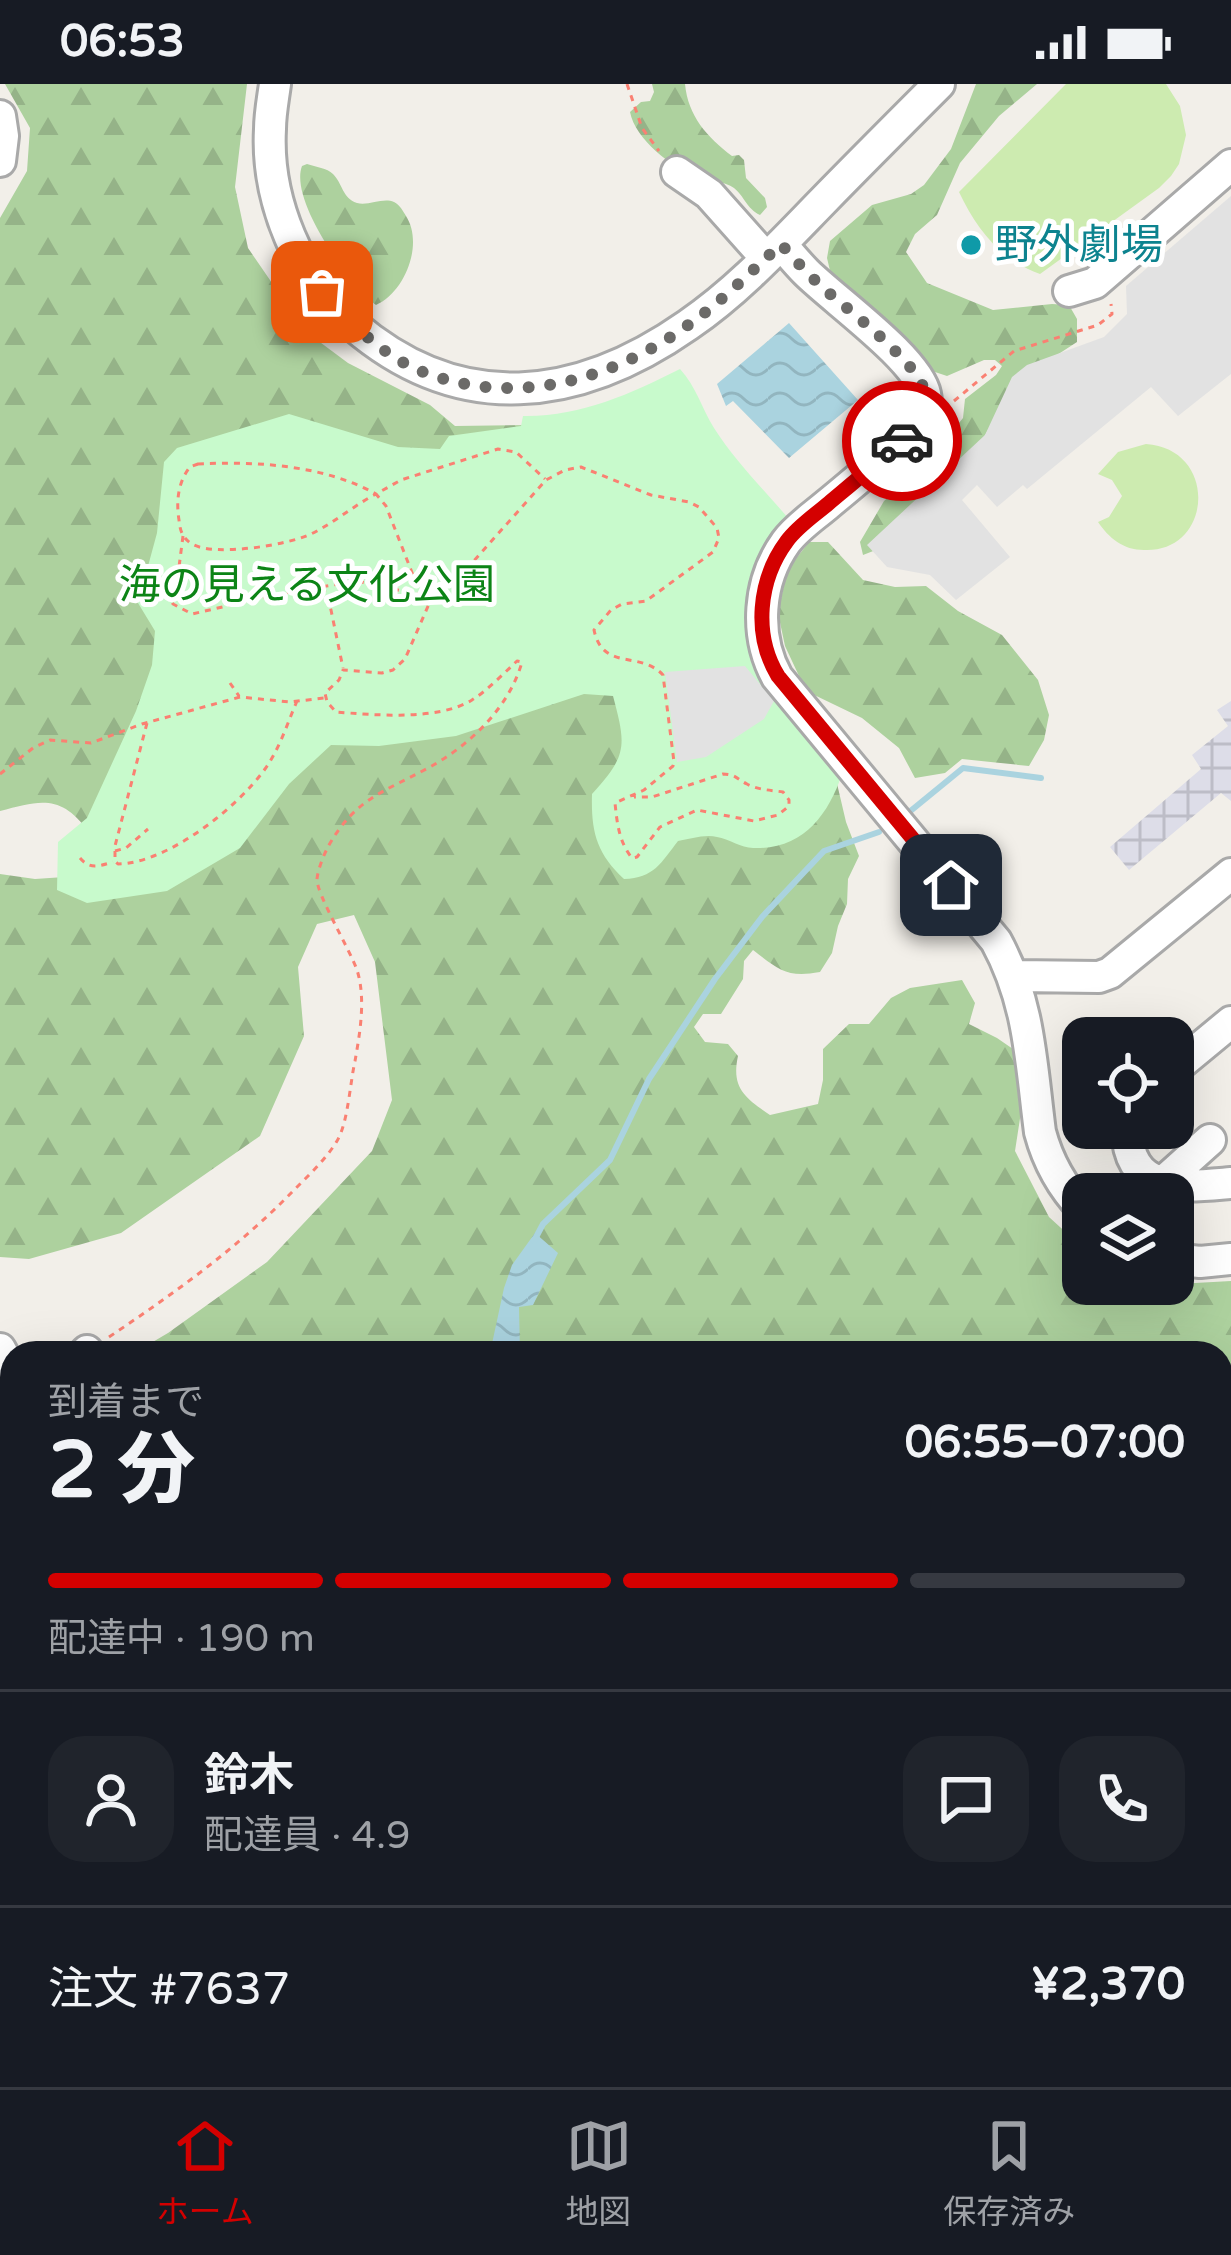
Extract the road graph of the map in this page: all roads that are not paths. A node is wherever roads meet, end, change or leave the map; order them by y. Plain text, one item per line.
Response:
1 (275, 84) edge
2 (938, 84) edge
3 (0, 116) edge
4 (0, 161) edge
5 (1231, 165) edge
6 (677, 172) road end
7 (773, 251) junction
8 (1082, 288) road end
9 (1231, 874) edge
10 (1012, 976) junction
11 (1231, 1022) edge
12 (1194, 1053) edge
13 (1210, 1140) dead end
14 (1174, 1173) edge
15 (1062, 1183) edge
16 (1231, 1183) edge
17 (1194, 1186) edge
18 (1231, 1259) edge
19 (1194, 1261) edge

1 - 7 street
2 - 7 street
3 - 4 street
5 - 8 street
6 - 7 street
7 - 10 street
9 - 10 street
10 - 15 street
11 - 12 street
13 - 14 street
16 - 17 street
18 - 19 street

